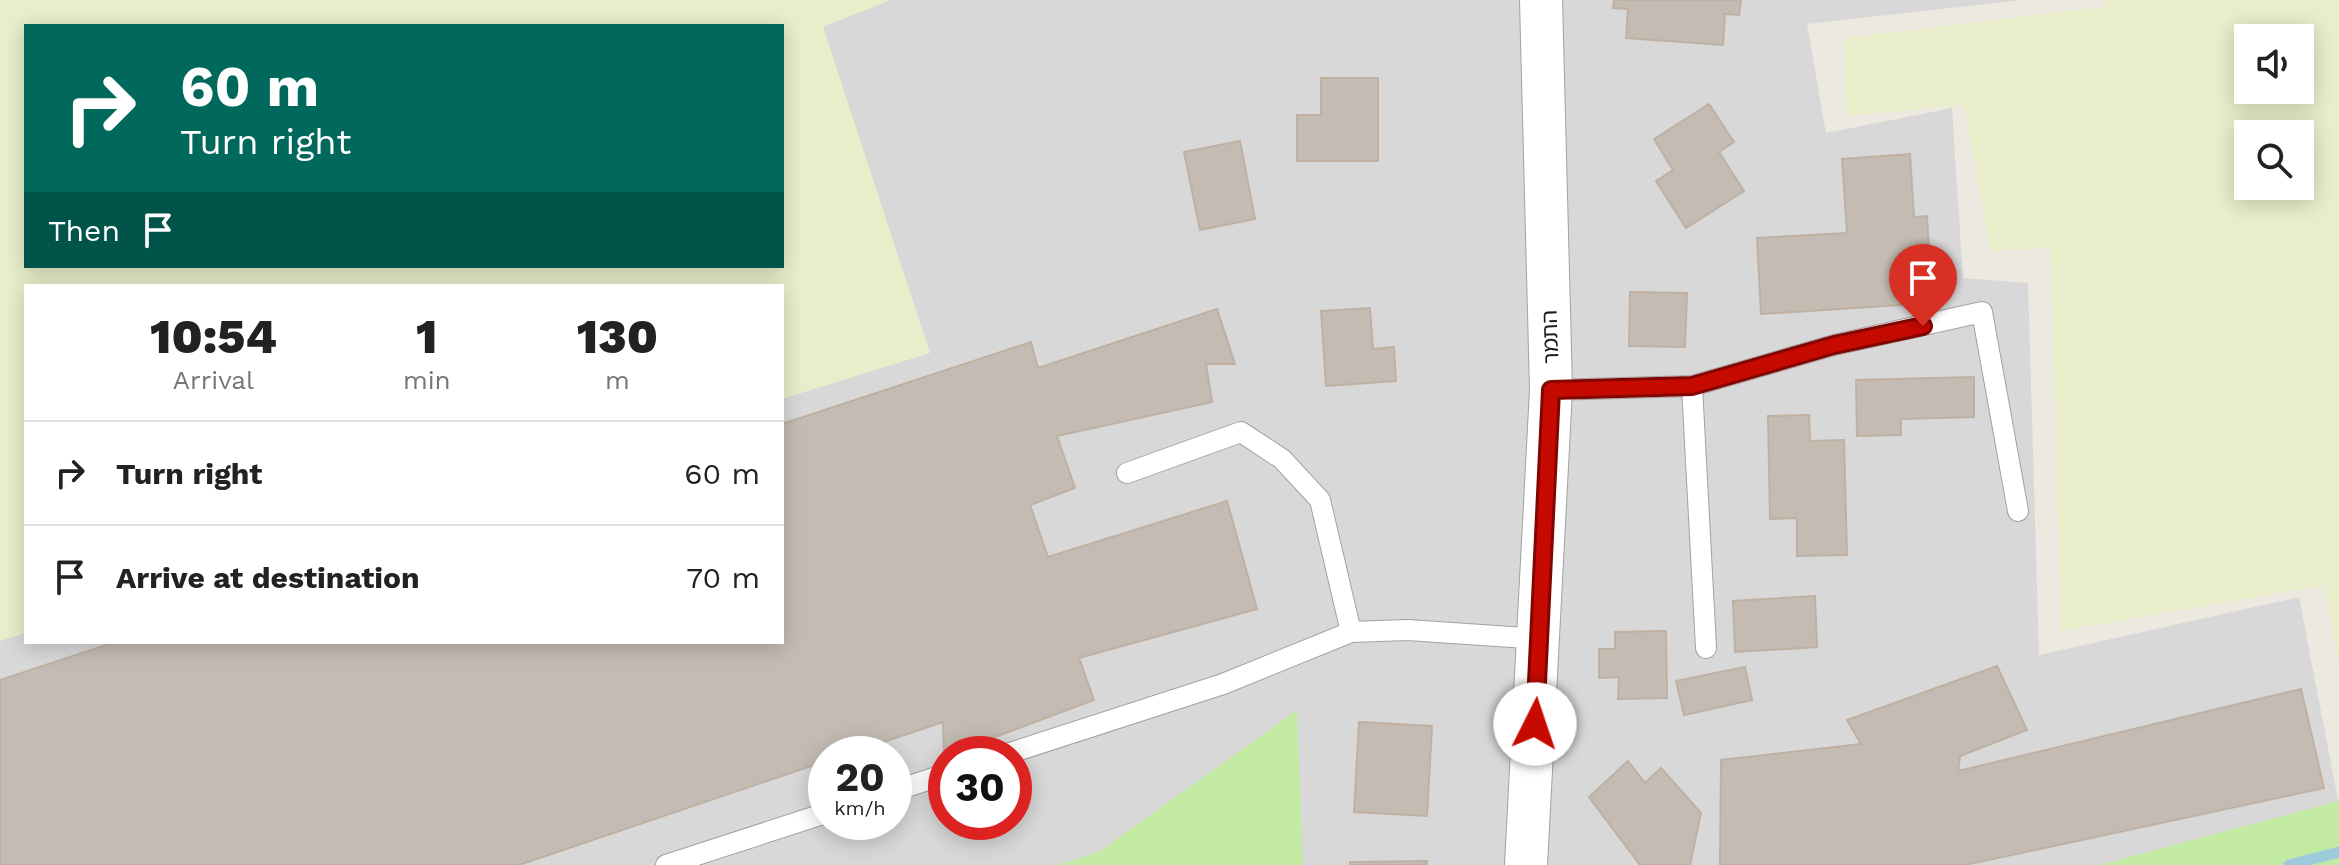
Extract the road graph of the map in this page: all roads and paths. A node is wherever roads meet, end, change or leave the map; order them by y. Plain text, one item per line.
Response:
1 (1541, 0) edge
2 (1692, 386) junction
3 (1551, 390) junction
4 (1127, 473) dead end
5 (2018, 511) dead end
6 (1351, 632) junction
7 (1540, 639) junction
8 (1706, 648) dead end
9 (1032, 746) edge
10 (808, 819) edge
11 (666, 865) edge
12 (1526, 865) edge

1 - 3 street, התמר
2 - 3 lane
2 - 5 lane
2 - 8 lane
3 - 7 street, התמר
4 - 6 lane
6 - 7 lane
6 - 9 lane
7 - 12 street, התמר
10 - 11 lane

